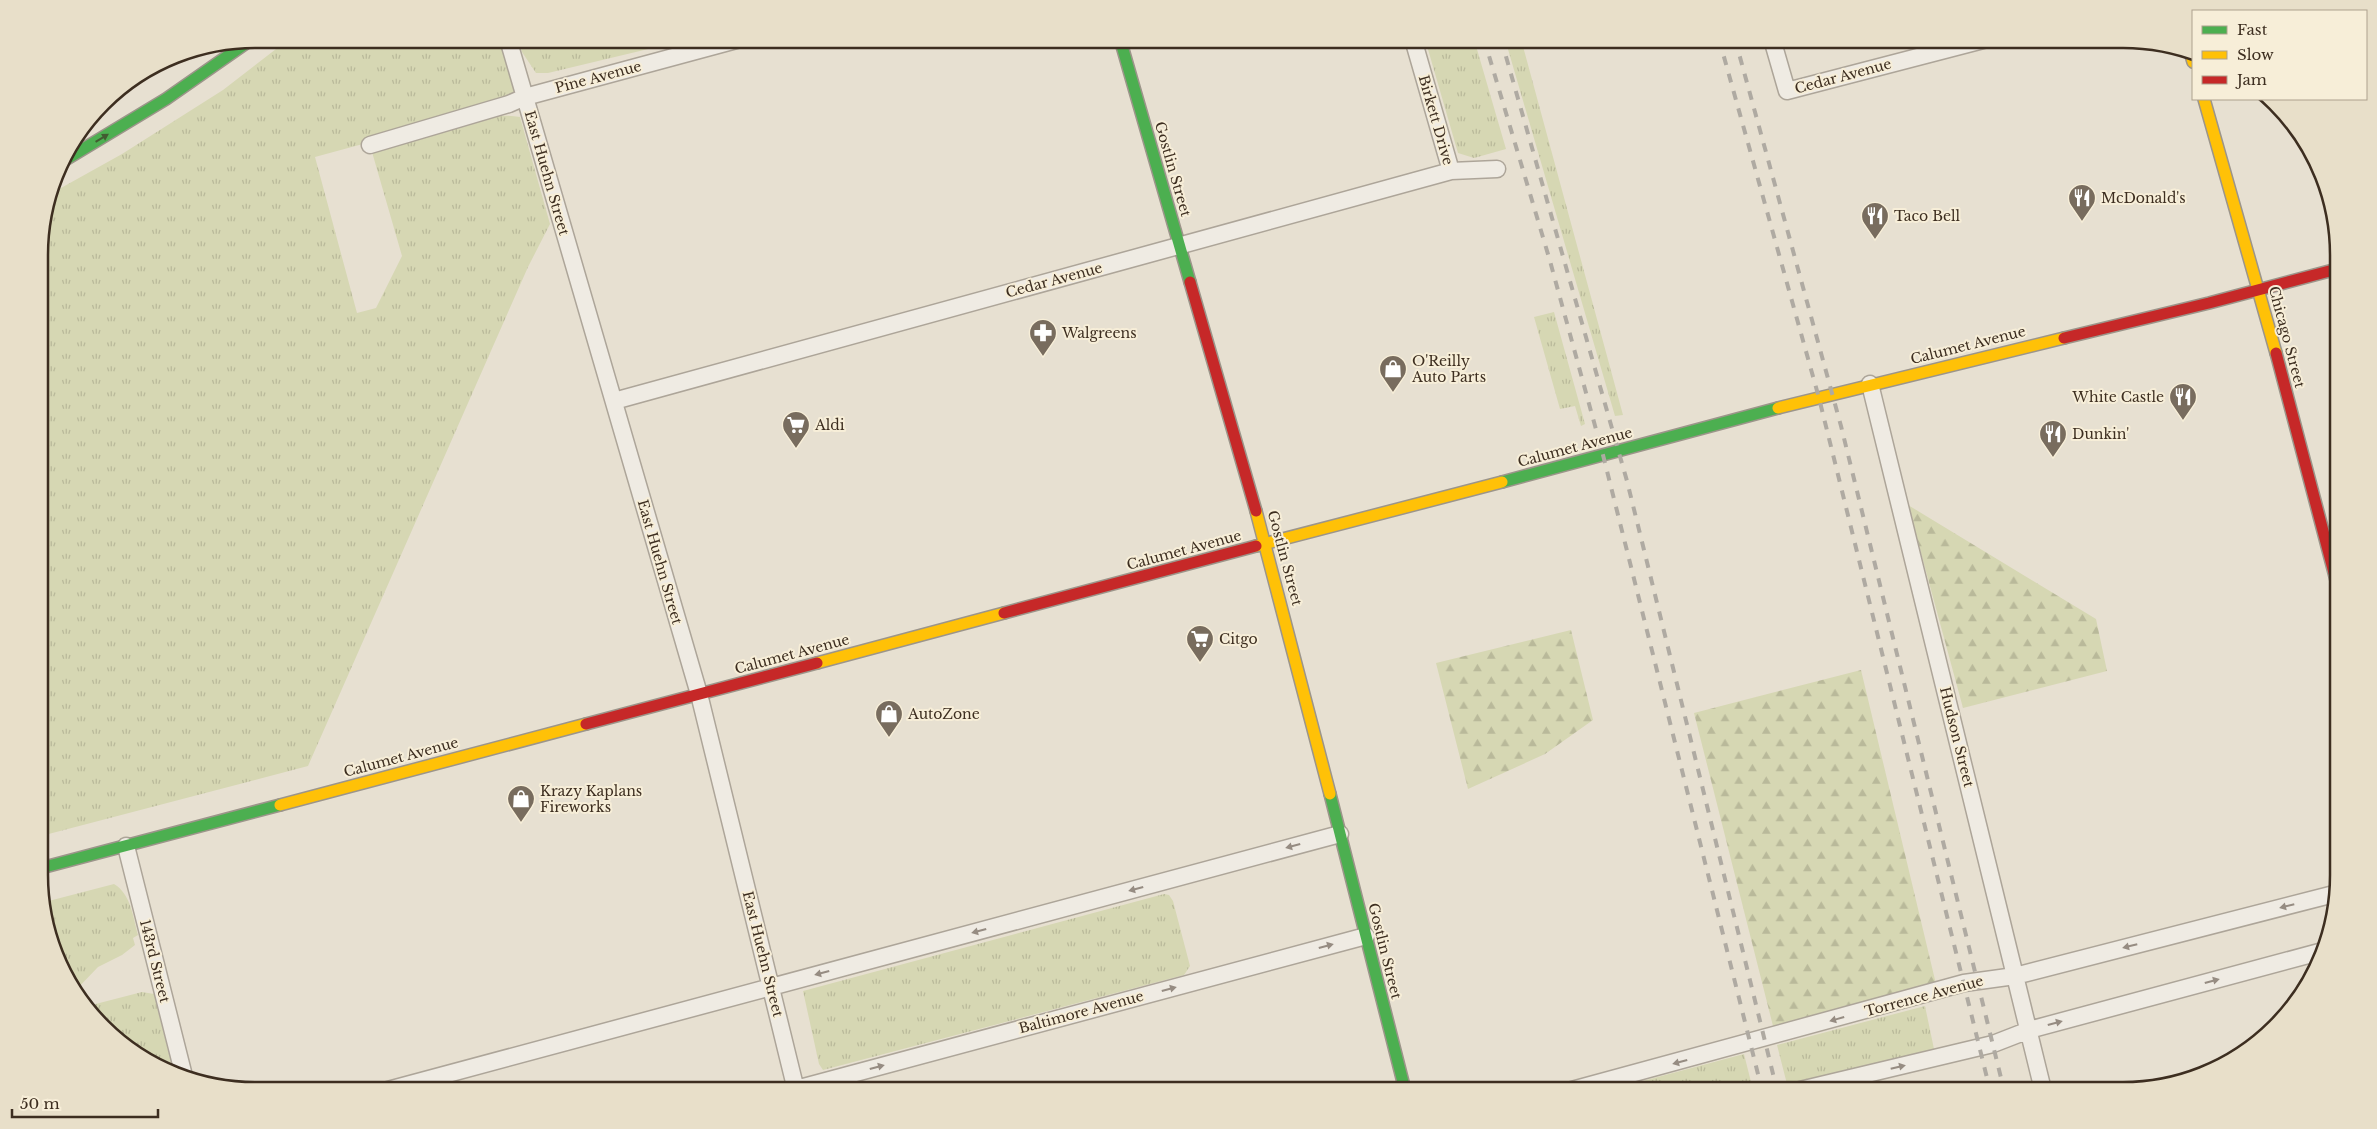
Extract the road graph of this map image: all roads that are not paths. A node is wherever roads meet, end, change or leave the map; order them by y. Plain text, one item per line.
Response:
1 (239, 48) edge
2 (511, 48) edge
3 (707, 48) edge
4 (1123, 48) edge
5 (1416, 48) edge
6 (1775, 48) edge
7 (1952, 48) edge
8 (525, 97) junction
9 (2204, 100) edge
10 (370, 145) dead end
11 (73, 155) edge
12 (1497, 169) dead end
13 (1451, 172) junction
14 (1180, 246) junction
15 (2330, 271) edge
16 (2258, 290) junction
17 (1870, 384) junction
18 (614, 401) junction
19 (1266, 544) junction
20 (2330, 551) edge
21 (699, 694) junction
22 (1340, 834) junction
23 (126, 846) junction
24 (48, 866) edge
25 (2328, 895) edge
26 (1366, 936) junction
27 (2314, 953) edge
28 (2015, 976) junction
29 (771, 987) junction
30 (2029, 1030) junction
31 (182, 1069) edge
32 (418, 1082) edge
33 (794, 1082) edge
34 (822, 1082) edge
35 (1403, 1082) edge
36 (1601, 1082) edge
37 (1834, 1082) edge
38 (2041, 1082) edge

11 -> 1 main road
2 - 8 street, East Huehn Street
3 - 8 street, Pine Avenue
4 - 14 main road, Gostlin Street
5 - 13 street, Birkett Drive
6 - 7 street, Cedar Avenue
8 - 10 street, Pine Avenue
8 - 18 street, East Huehn Street
9 - 16 main road, Chicago Street
12 - 13 street, Cedar Avenue
13 - 14 street, Cedar Avenue
14 - 18 street, Cedar Avenue
14 - 19 main road, Gostlin Street
15 - 16 main road, Calumet Avenue
16 - 17 main road, Calumet Avenue
16 - 20 main road, Chicago Street
17 - 19 main road, Calumet Avenue
17 - 28 street, Hudson Street
18 - 21 street, East Huehn Street
19 - 21 main road, Calumet Avenue
19 - 22 main road, Gostlin Street
21 - 23 main road, Calumet Avenue
21 - 29 street, East Huehn Street
22 - 26 main road, Gostlin Street
22 -> 29 street
23 - 24 main road, Calumet Avenue
23 - 31 street, 143rd Street
25 -> 28 street, Torrence Avenue
34 -> 26 street, Baltimore Avenue
26 - 35 main road, Gostlin Street
30 -> 27 street
28 - 30 street, Hudson Street
28 -> 36 street, Torrence Avenue
29 - 32 street
29 - 33 street, East Huehn Street
37 -> 30 street
30 - 38 street, Hudson Street

